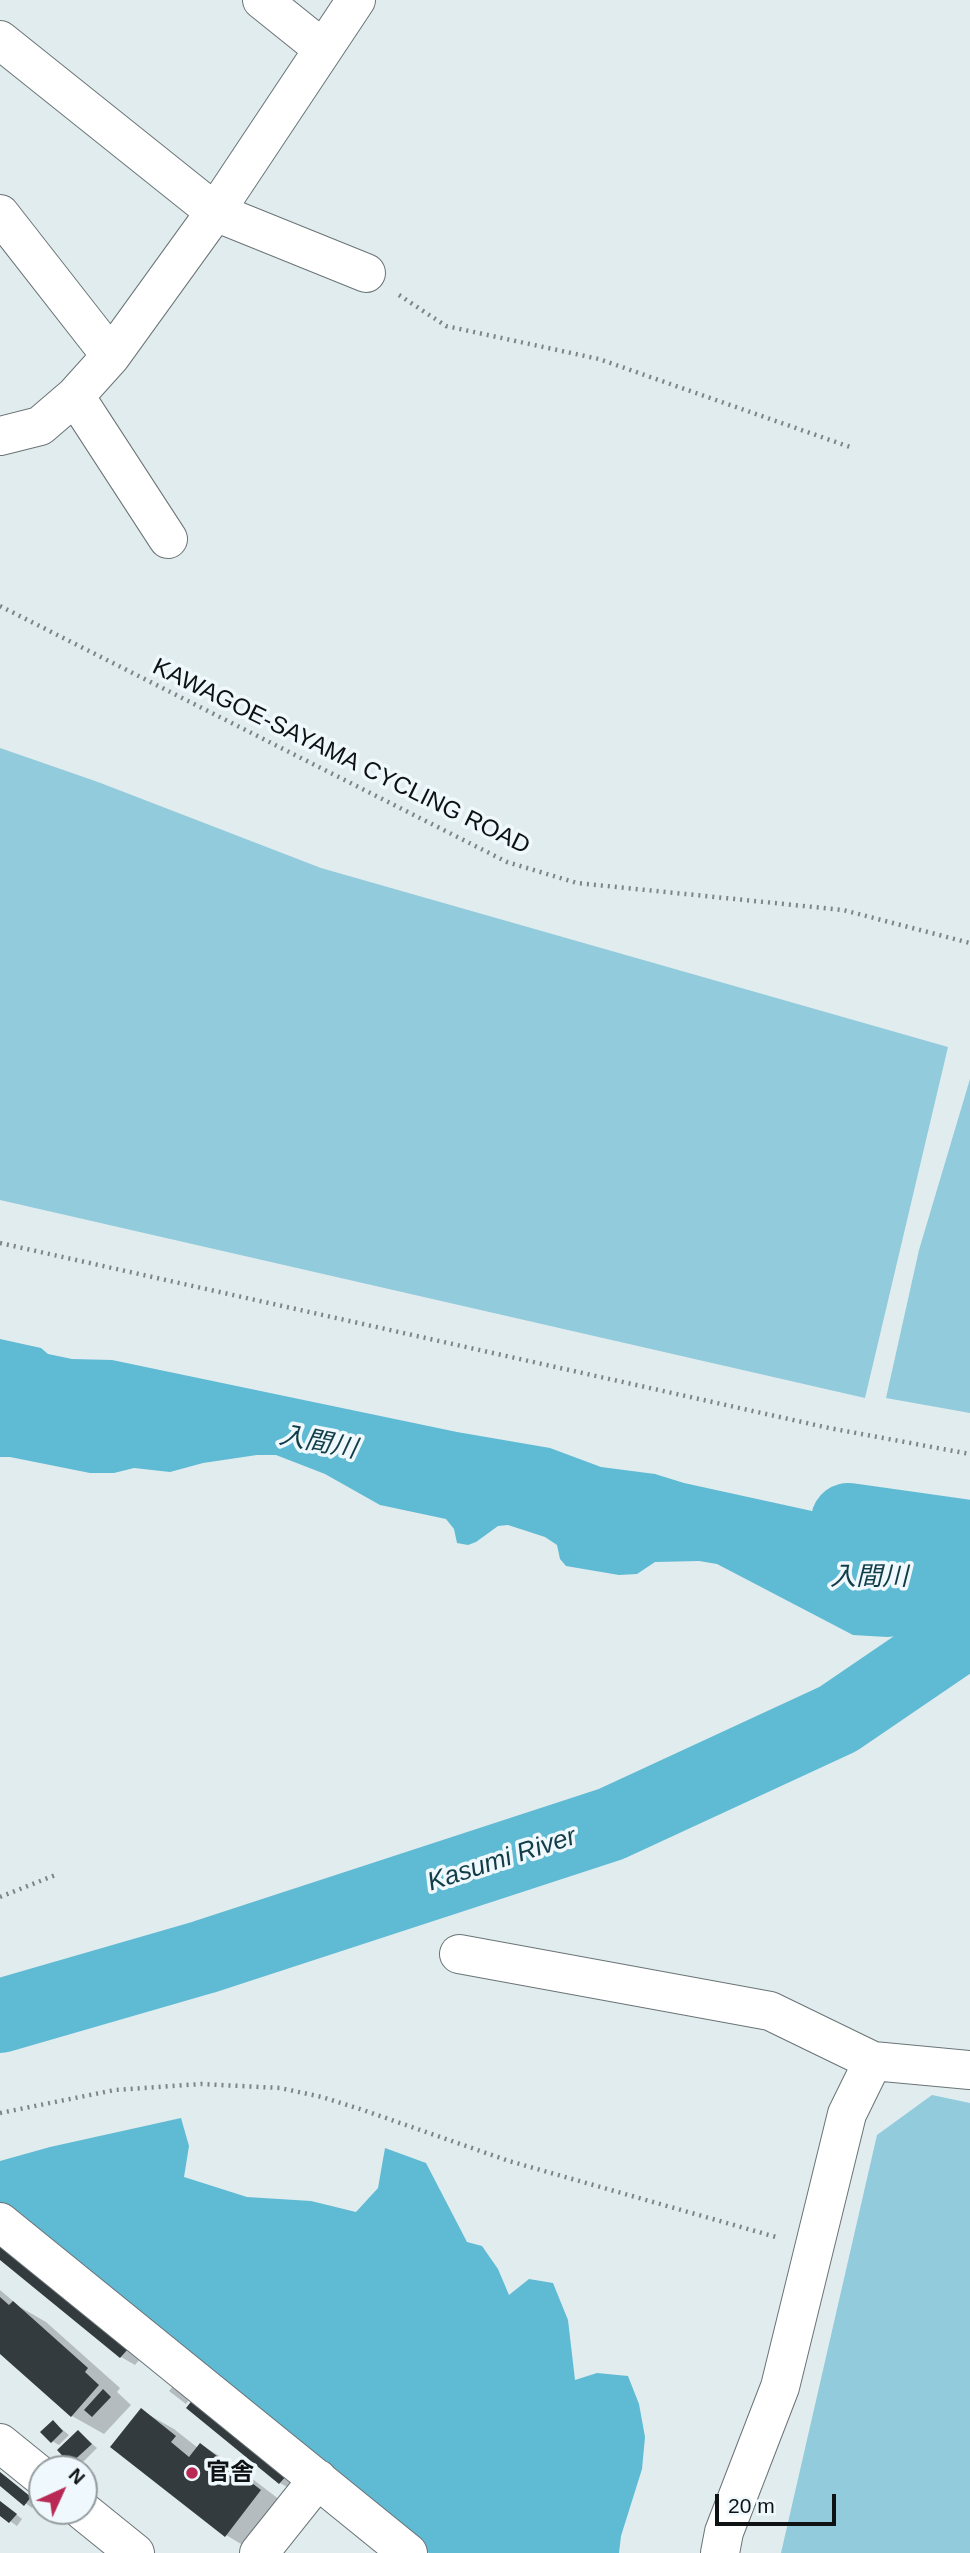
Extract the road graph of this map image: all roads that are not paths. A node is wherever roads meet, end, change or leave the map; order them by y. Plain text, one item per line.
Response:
1 (262, 0) edge
2 (356, 0) edge
3 (0, 40) edge
4 (323, 49) junction
5 (215, 212) junction
6 (0, 214) edge
7 (366, 274) road end
8 (111, 356) junction
9 (75, 396) junction
10 (0, 436) edge
11 (168, 539) dead end
12 (459, 1954) dead end
13 (873, 2061) junction
14 (970, 2070) edge
15 (0, 2222) edge
16 (0, 2444) edge
17 (28, 2466) edge
18 (318, 2479) junction
19 (98, 2523) edge
20 (135, 2553) edge
21 (259, 2553) edge
22 (408, 2553) edge
23 (720, 2553) edge

1 - 4 street
2 - 4 street
3 - 5 street
4 - 5 street
5 - 7 street
5 - 8 street
6 - 8 street
8 - 9 street
9 - 10 street
9 - 11 street
12 - 13 street
13 - 14 street
13 - 23 street
15 - 18 street
16 - 17 street
18 - 21 street
18 - 22 street
19 - 20 street

